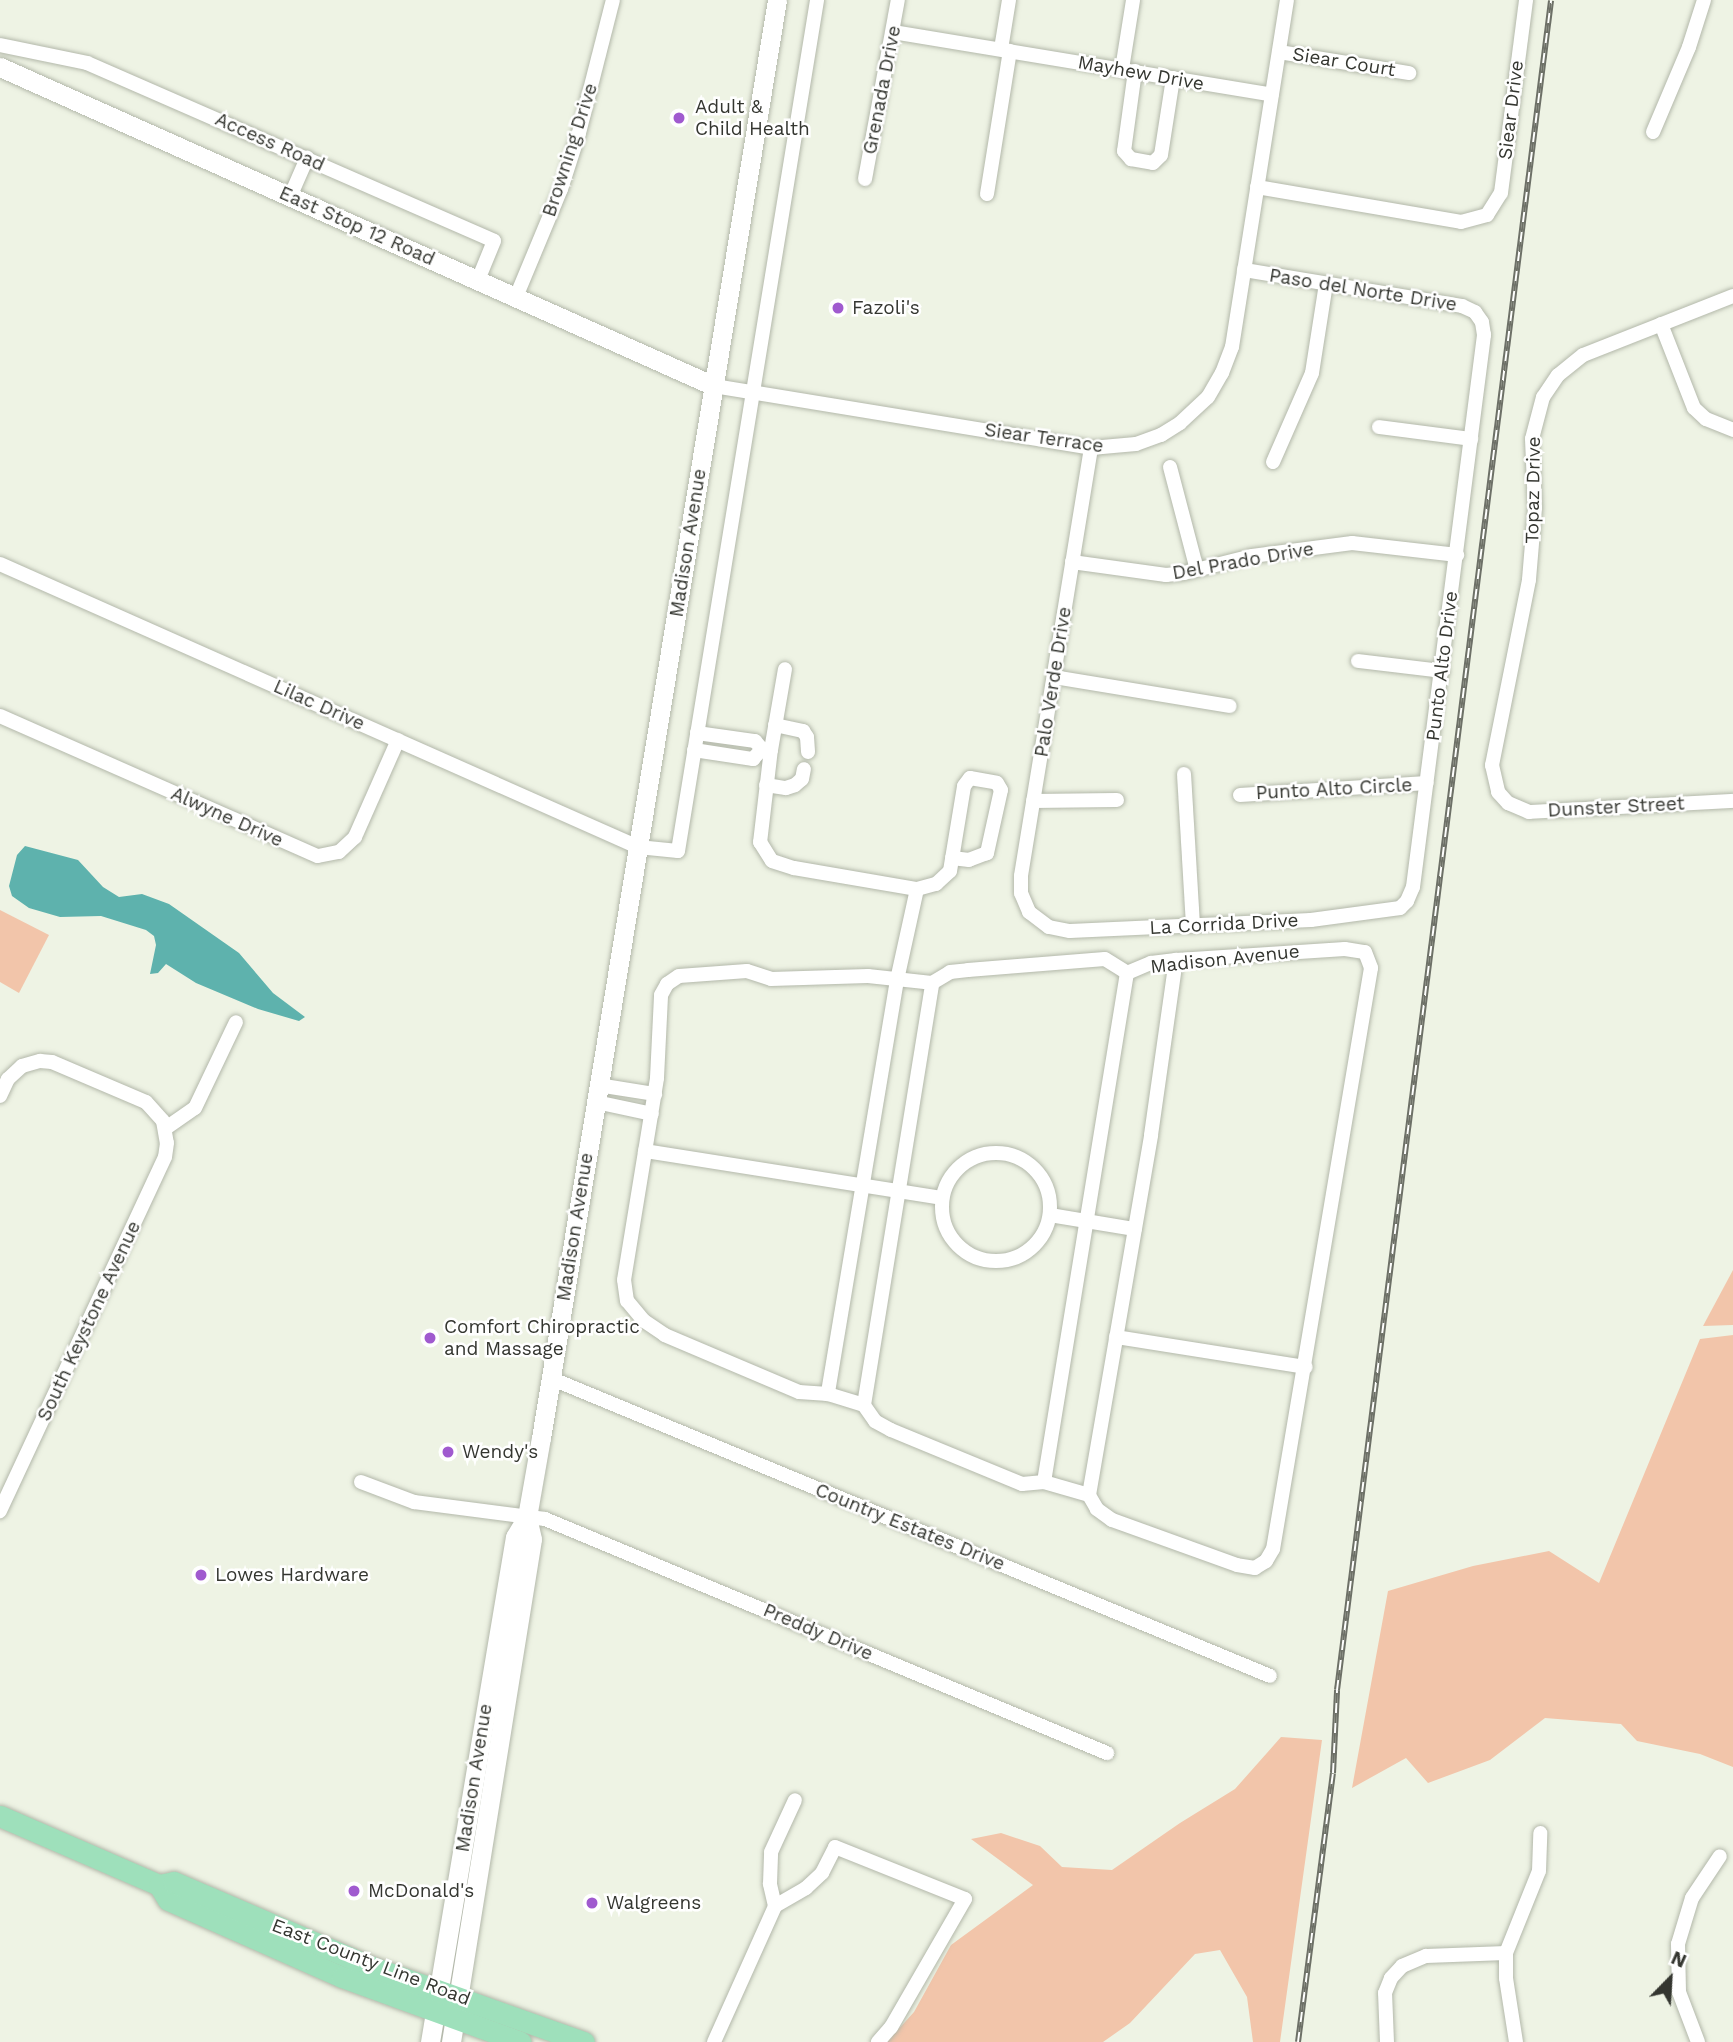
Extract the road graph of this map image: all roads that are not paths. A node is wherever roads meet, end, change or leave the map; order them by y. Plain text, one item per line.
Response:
1 (613, 0) edge
2 (777, 0) edge
3 (817, 0) edge
4 (898, 0) edge
5 (1009, 0) edge
6 (1133, 0) edge
7 (1287, 0) edge
8 (1526, 0) edge
9 (1704, 0) edge
10 (893, 32) junction
11 (0, 45) edge
12 (1006, 50) junction
13 (1279, 52) junction
14 (0, 67) edge
15 (1128, 70) junction
16 (1409, 73) dead end
17 (1173, 78) junction
18 (1272, 95) junction
19 (1653, 132) dead end
20 (307, 158) junction
21 (865, 179) dead end
22 (1258, 187) junction
23 (987, 194) dead end
24 (290, 197) junction
25 (1244, 270) junction
26 (478, 280) junction
27 (1326, 284) junction
28 (1733, 296) edge
29 (516, 297) junction
30 (1479, 317) joint
31 (1661, 324) junction
32 (714, 386) junction
33 (752, 392) junction
34 (1379, 427) dead end
35 (1733, 430) edge
36 (1471, 439) junction
37 (1091, 447) junction
38 (1273, 462) dead end
39 (1170, 467) dead end
40 (1457, 555) junction
41 (1072, 562) junction
42 (0, 564) edge
43 (1197, 570) junction
44 (1358, 661) dead end
45 (785, 669) dead end
46 (1442, 671) junction
47 (1054, 677) junction
48 (1230, 706) dead end
49 (0, 716) edge
50 (775, 724) junction
51 (697, 733) junction
52 (398, 740) junction
53 (766, 749) junction
54 (694, 750) junction
55 (808, 751) dead end
56 (804, 769) dead end
57 (1184, 774) dead end
58 (1427, 783) junction
59 (766, 785) junction
60 (1240, 794) dead end
61 (1503, 798) joint
62 (1117, 800) dead end
63 (1033, 801) junction
64 (1733, 801) edge
65 (638, 847) junction
66 (952, 858) junction
67 (916, 889) junction
68 (1411, 892) joint
69 (1032, 915) joint
70 (1193, 926) junction
71 (1176, 960) junction
72 (1127, 973) junction
73 (897, 980) junction
74 (932, 983) junction
75 (236, 1022) dead end
76 (597, 1094) junction
77 (655, 1094) junction
78 (0, 1096) edge
79 (652, 1114) junction
80 (165, 1126) junction
81 (645, 1151) junction
82 (862, 1185) junction
83 (900, 1191) junction
84 (942, 1198) junction
85 (1050, 1215) junction
86 (1087, 1223) junction
87 (1135, 1229) junction
88 (1116, 1337) junction
89 (1306, 1367) junction
90 (550, 1378) junction
91 (828, 1394) junction
92 (864, 1405) junction
93 (361, 1482) dead end
94 (1044, 1482) junction
95 (1089, 1495) junction
96 (0, 1511) edge
97 (527, 1517) junction
98 (1270, 1676) dead end
99 (1107, 1753) dead end
100 (795, 1800) dead end
101 (0, 1816) edge
102 (1540, 1833) dead end
103 (1720, 1856) dead end
104 (159, 1885) junction
105 (775, 1906) junction
106 (215, 1920) junction
107 (282, 1928) junction
108 (1506, 1953) junction
109 (447, 2004) junction
110 (430, 2042) edge
111 (451, 2042) edge
112 (521, 2042) edge
113 (584, 2042) edge
114 (714, 2042) edge
115 (878, 2042) edge
116 (1387, 2042) edge
117 (1516, 2042) edge
118 (1699, 2042) edge

1 - 29 street, Browning Drive
2 - 32 main road, Madison Avenue
3 - 33 street
4 - 10 street, Grenada Drive
5 - 12 street
6 - 15 street
7 - 13 street, Siear Terrace
8 - 22 street, Siear Drive
9 - 19 street
10 - 12 street, Mayhew Drive
10 - 21 street, Grenada Drive
11 - 20 street, Access Road
12 - 15 street, Mayhew Drive
12 - 23 street
13 - 16 street, Siear Court
13 - 18 street, Siear Terrace
14 - 24 main road, East Stop 12 Road
15 - 17 street, Mayhew Drive
15 - 17 street
17 - 18 street, Mayhew Drive
18 - 22 street, Siear Terrace
20 - 24 street
20 - 26 street, Access Road
22 - 25 street, Siear Terrace
24 - 26 main road, East Stop 12 Road
25 - 27 street, Paso del Norte Drive
25 - 37 street, Siear Terrace
26 - 29 main road, East Stop 12 Road
27 - 30 street, Paso del Norte Drive
27 - 38 street
28 - 31 street, Topaz Drive
29 - 32 main road, East Stop 12 Road
30 - 36 street, Punto Alto Drive
31 - 35 street
31 - 61 street, Topaz Drive
32 - 33 street, Siear Terrace
32 - 65 main road, Madison Avenue
33 - 37 street, Siear Terrace
33 - 51 street
34 - 36 street
36 - 40 street, Punto Alto Drive
37 - 41 street, Palo Verde Drive
39 - 43 street
40 - 43 street, Del Prado Drive
40 - 46 street, Punto Alto Drive
41 - 43 street, Del Prado Drive
41 - 47 street, Palo Verde Drive
42 - 52 street, Lilac Drive
44 - 46 street
45 - 50 street
46 - 58 street, Punto Alto Drive
47 - 48 street
47 - 63 street, Palo Verde Drive
49 - 52 street, Alwyne Drive
50 - 53 street
50 - 55 street
51 - 53 street
51 - 54 street
52 - 65 street, Lilac Drive
53 - 54 street
53 - 59 street
54 - 65 street, Lilac Drive
56 - 59 street
57 - 70 street
58 - 60 street, Punto Alto Circle
58 - 68 street, Punto Alto Drive
59 - 67 street
61 - 64 street, Dunster Street
62 - 63 street
63 - 69 street, Palo Verde Drive
65 - 76 main road, Madison Avenue
66 - 66 street
66 - 67 street
67 - 73 street
68 - 70 street, La Corrida Drive
69 - 70 street, La Corrida Drive
71 - 72 street, Madison Avenue
71 - 87 street
71 - 89 street, Madison Avenue
72 - 74 street, Madison Avenue
72 - 86 street
73 - 74 street, Madison Avenue
73 - 77 street, Madison Avenue
73 - 82 street
74 - 83 street
75 - 80 street
76 - 77 street
76 - 79 street
76 - 90 main road, Madison Avenue
77 - 79 street, Madison Avenue
78 - 80 street
79 - 81 street, Madison Avenue
80 - 96 street, South Keystone Avenue
81 - 82 street
81 - 91 street, Madison Avenue
82 - 83 street
82 - 91 street
83 - 84 street
83 - 92 street
84 - 85 street
84 - 85 street
85 - 86 street
86 - 87 street
86 - 94 street
87 - 88 street
88 - 89 street
88 - 95 street
89 - 95 street
90 - 97 main road, Madison Avenue
90 - 98 street, Country Estates Drive
91 - 92 street
92 - 94 street
93 - 97 street, Preddy Drive
94 - 95 street
97 - 99 street, Preddy Drive
97 - 109 main road, Madison Avenue
100 - 105 street
101 - 104 main road, East County Line Road
102 - 108 street
103 - 118 street
104 - 106 main road, East County Line Road
104 - 107 main road, East County Line Road
105 - 114 street
105 - 115 street
106 - 107 main road
106 - 109 main road, East County Line Road
107 - 109 main road, East County Line Road
108 - 116 street
108 - 117 street
109 - 110 main road, Madison Avenue
109 - 111 main road, Madison Avenue
109 - 112 main road, East County Line Road
109 - 113 main road, East County Line Road

